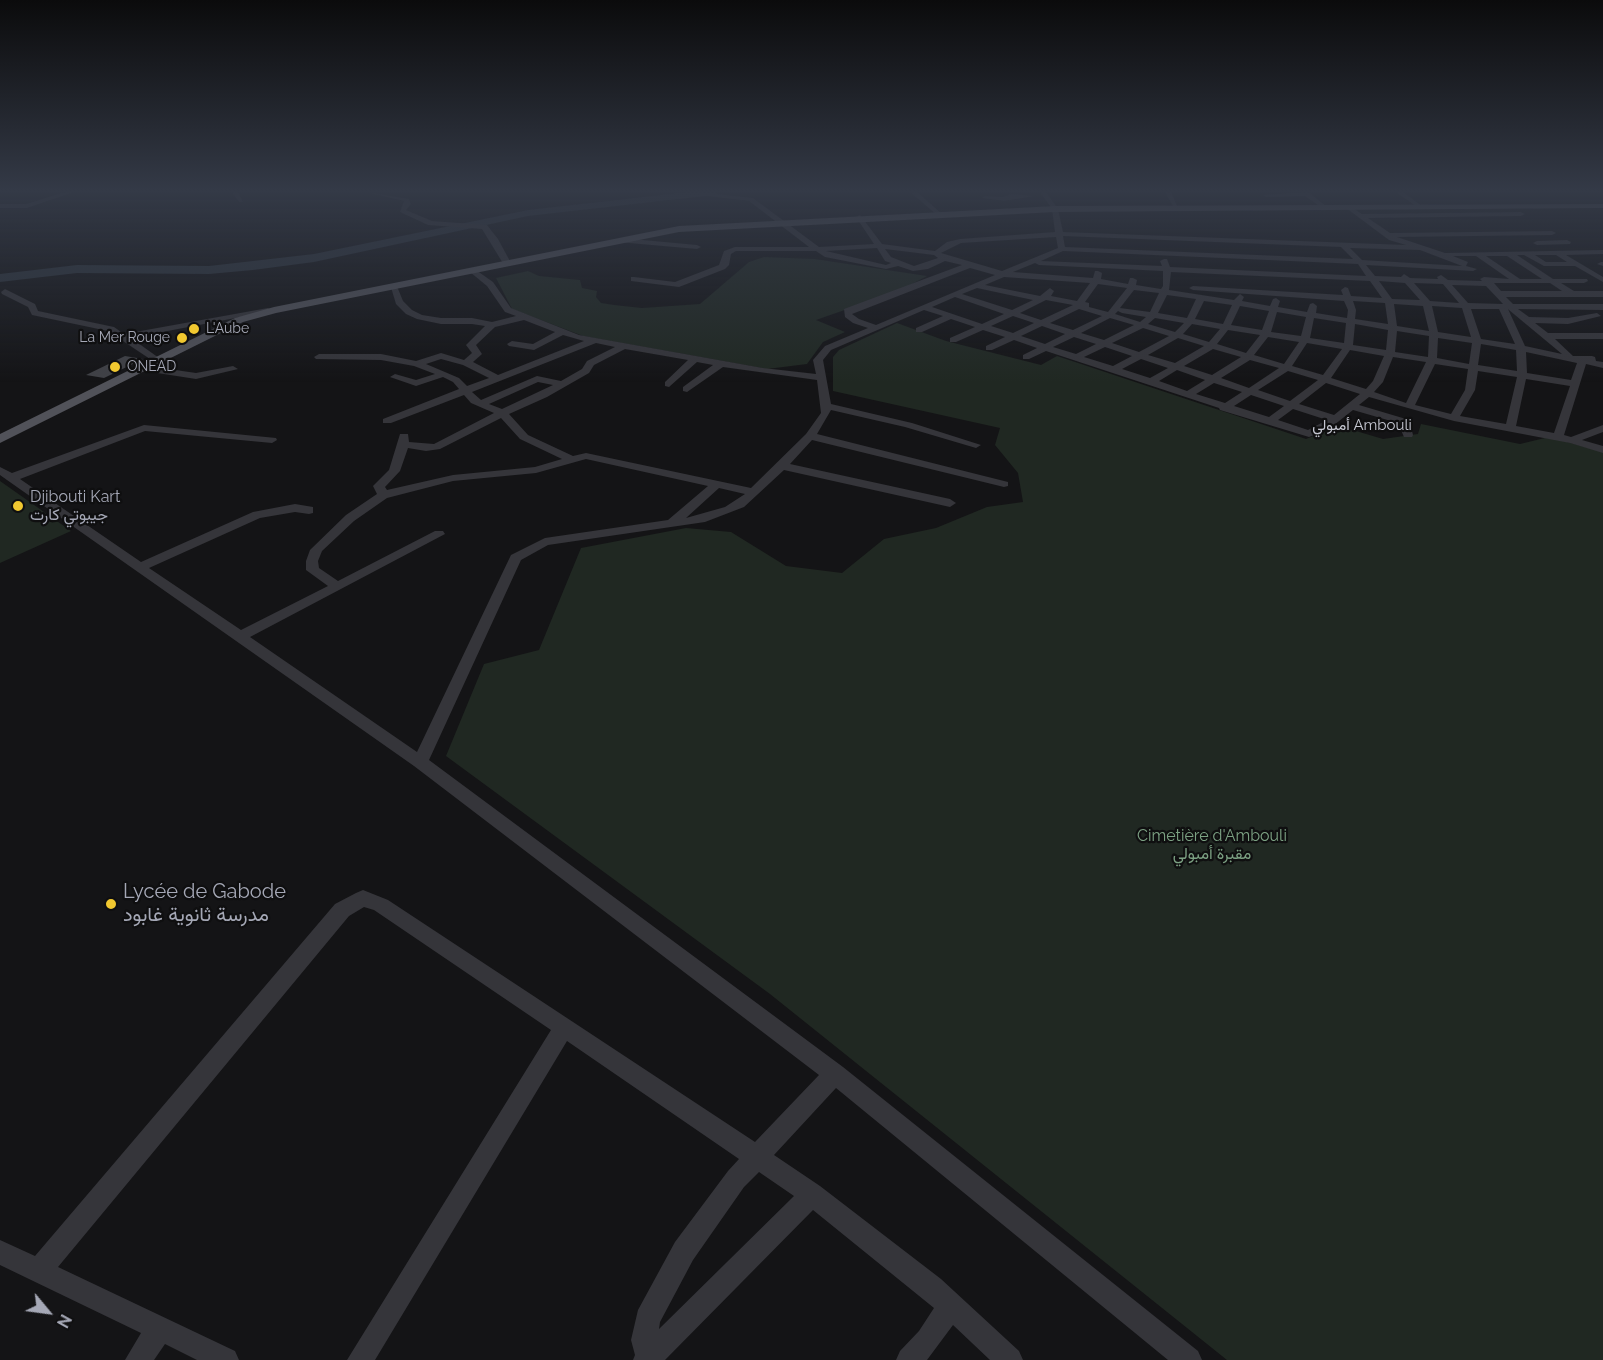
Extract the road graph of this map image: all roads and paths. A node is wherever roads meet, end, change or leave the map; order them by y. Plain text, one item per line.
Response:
1 (503, 255) edge
2 (544, 255) edge
3 (727, 255) edge
4 (830, 255) edge
5 (884, 255) edge
6 (937, 255) edge
7 (1048, 255) edge
8 (1097, 255) edge
9 (1130, 255) edge
10 (1162, 255) edge
11 (1195, 255) edge
12 (1203, 255) edge
13 (1289, 255) edge
14 (1321, 255) edge
15 (1353, 255) edge
16 (1385, 255) edge
17 (1423, 255) edge
18 (1445, 255) edge
19 (1480, 255) edge
20 (1512, 255) edge
21 (1530, 255) edge
22 (1562, 255) edge
23 (1588, 255) edge
24 (940, 256) junction
25 (1228, 257) junction
26 (1259, 258) junction
27 (1292, 260) junction
28 (1325, 261) junction
29 (1033, 262) junction
30 (1360, 262) junction
31 (507, 263) junction
32 (898, 263) junction
33 (1069, 264) junction
34 (1392, 264) junction
35 (1556, 264) junction
36 (1576, 264) junction
37 (970, 265) junction
38 (1430, 265) junction
39 (1602, 265) edge
40 (1100, 266) junction
41 (1134, 268) junction
42 (473, 270) junction
43 (1167, 270) junction
44 (1476, 271) junction
45 (1201, 272) junction
46 (1237, 273) junction
47 (1507, 273) junction
48 (1539, 273) junction
49 (1002, 274) junction
50 (1270, 274) junction
51 (1573, 274) junction
52 (1593, 274) junction
53 (1603, 274) edge
54 (1304, 275) junction
55 (1338, 277) junction
56 (935, 278) junction
57 (1062, 278) junction
58 (634, 279) dead end
59 (1372, 279) junction
60 (1603, 280) edge
61 (946, 281) dead end
62 (1096, 281) junction
63 (1408, 281) junction
64 (1520, 281) junction
65 (1552, 281) junction
66 (1584, 281) junction
67 (1445, 282) junction
68 (1488, 283) junction
69 (1132, 285) junction
70 (393, 286) junction
71 (972, 286) junction
72 (956, 289) junction
73 (1166, 290) junction
74 (1242, 291) junction
75 (1602, 291) edge
76 (5, 292) dead end
77 (1004, 293) junction
78 (1203, 293) junction
79 (1277, 293) junction
80 (1499, 294) junction
81 (1539, 294) junction
82 (1576, 294) junction
83 (1314, 296) junction
84 (1043, 298) junction
85 (1350, 298) junction
86 (1389, 301) junction
87 (983, 303) junction
88 (1427, 303) junction
89 (1237, 304) junction
90 (1079, 305) junction
91 (1466, 306) junction
92 (923, 307) junction
93 (1508, 308) junction
94 (1555, 308) junction
95 (274, 310) junction
96 (1275, 310) junction
97 (1603, 310) edge
98 (1113, 312) junction
99 (1013, 313) junction
100 (1311, 315) junction
101 (524, 316) junction
102 (951, 316) junction
103 (1152, 316) junction
104 (1527, 320) junction
105 (1576, 320) junction
106 (1190, 321) junction
107 (1350, 321) junction
108 (1042, 322) junction
109 (492, 325) junction
110 (1142, 325) junction
111 (874, 327) junction
112 (981, 327) junction
113 (1226, 327) junction
114 (1393, 328) junction
115 (920, 330) dead end
116 (561, 332) junction
117 (1074, 333) junction
118 (1266, 333) junction
119 (1177, 335) junction
120 (1434, 335) junction
121 (1546, 336) junction
122 (1603, 336) edge
123 (123, 337) junction
124 (1012, 337) junction
125 (1305, 339) junction
126 (952, 340) dead end
127 (593, 341) junction
128 (1477, 341) junction
129 (512, 344) dead end
130 (1106, 344) junction
131 (623, 346) junction
132 (1211, 346) junction
133 (1348, 346) junction
134 (989, 348) dead end
135 (1043, 348) junction
136 (1521, 348) junction
137 (1390, 353) junction
138 (1140, 354) junction
139 (319, 357) dead end
140 (1026, 357) dead end
141 (1248, 357) junction
142 (1603, 357) edge
143 (1075, 358) junction
144 (1572, 358) junction
145 (695, 359) junction
146 (156, 360) junction
147 (1432, 360) junction
148 (1583, 360) junction
149 (466, 363) junction
150 (720, 363) junction
151 (416, 364) junction
152 (1176, 365) junction
153 (1603, 365) edge
154 (1475, 367) junction
155 (141, 368) junction
156 (1286, 368) junction
157 (233, 369) dead end
158 (1112, 371) junction
159 (444, 374) junction
160 (1522, 375) junction
161 (395, 377) dead end
162 (497, 378) junction
163 (822, 378) junction
164 (1214, 378) junction
165 (1325, 379) junction
166 (1149, 382) junction
167 (561, 384) junction
168 (669, 384) dead end
169 (1576, 384) junction
170 (687, 389) dead end
171 (465, 390) junction
172 (1251, 391) junction
173 (1367, 394) junction
174 (1187, 395) junction
175 (482, 403) junction
176 (1292, 404) junction
177 (827, 406) junction
178 (1352, 406) junction
179 (1408, 407) junction
180 (1224, 408) junction
181 (502, 412) junction
182 (1454, 418) junction
183 (1335, 419) junction
184 (387, 421) dead end
185 (1269, 422) junction
186 (1603, 428) edge
187 (1510, 429) junction
188 (1408, 435) dead end
189 (810, 436) junction
190 (1558, 437) junction
191 (0, 439) edge
192 (272, 440) dead end
193 (1572, 440) junction
194 (976, 445) dead end
195 (1603, 450) edge
196 (570, 459) junction
197 (783, 466) junction
198 (5, 474) edge
199 (717, 484) junction
200 (1004, 484) dead end
201 (754, 492) junction
202 (383, 495) junction
203 (950, 503) dead end
204 (309, 510) dead end
205 (672, 523) junction
206 (440, 534) dead end
207 (140, 567) junction
208 (338, 586) junction
209 (241, 636) junction
210 (420, 762) junction
211 (563, 1029) junction
212 (835, 1074) junction
213 (756, 1155) junction
214 (812, 1194) junction
215 (0, 1252) edge
216 (39, 1270) junction
217 (951, 1306) junction
218 (159, 1330) junction
219 (648, 1359) edge
220 (138, 1360) edge
221 (226, 1360) edge
222 (360, 1360) edge
223 (909, 1360) edge
224 (1010, 1360) edge
225 (1189, 1360) edge

1 - 31 street
2 - 31 main road
3 - 58 street
4 - 32 street
5 - 32 street
6 - 24 street
7 - 29 street
8 - 40 street
9 - 41 street
10 - 43 street
11 - 45 street
12 - 25 street
13 - 27 street
14 - 28 street
15 - 30 street
16 - 34 street
17 - 38 street
18 - 44 street
19 - 47 street
20 - 48 street
21 - 35 street
22 - 36 street
23 - 39 street
24 - 32 street
24 - 37 street
25 - 26 street
25 - 46 street
26 - 27 street
26 - 50 street
27 - 28 street
27 - 54 street
28 - 30 street
28 - 55 street
29 - 33 street
29 - 49 street
30 - 34 street
30 - 59 street
31 - 42 main road
33 - 40 street
33 - 57 street
34 - 38 street
34 - 63 street
35 - 36 street
35 - 51 street
36 - 52 street
37 - 49 street
37 - 56 street
38 - 44 street
38 - 67 street
40 - 41 street
40 - 62 street
41 - 43 street
41 - 69 street
42 - 70 main road
42 - 101 street
43 - 45 street
43 - 73 street
44 - 47 street
44 - 68 street
45 - 46 street
45 - 78 street
46 - 50 street
46 - 74 street
47 - 48 street
47 - 64 street
48 - 51 street
48 - 65 street
49 - 57 street
49 - 71 street
50 - 54 street
50 - 79 street
51 - 52 street
51 - 66 street
52 - 53 street
52 - 60 street
54 - 55 street
54 - 83 street
55 - 59 street
55 - 85 street
56 - 61 street
56 - 111 street
57 - 62 street
57 - 84 street
59 - 63 street
59 - 86 street
62 - 69 street
62 - 90 street
63 - 67 street
63 - 88 street
64 - 65 street
64 - 68 street
64 - 81 street
65 - 66 street
65 - 82 street
66 - 75 street
67 - 68 street
67 - 91 street
68 - 80 street
69 - 73 street
69 - 98 street
70 - 95 main road
70 - 109 street
71 - 72 street
71 - 77 street
72 - 87 street
72 - 92 street
73 - 78 street
73 - 103 street
74 - 78 street
74 - 79 street
74 - 89 street
75 - 82 street
76 - 123 street
77 - 84 street
77 - 87 street
78 - 89 street
78 - 106 street
79 - 83 street
79 - 96 street
80 - 81 street
80 - 93 street
81 - 82 street
81 - 94 street
82 - 97 street
83 - 85 street
83 - 100 street
84 - 90 street
84 - 99 street
85 - 86 street
85 - 107 street
86 - 88 street
86 - 114 street
87 - 99 street
88 - 91 street
88 - 120 street
89 - 96 street
89 - 113 street
90 - 98 street
90 - 108 street
91 - 93 street
91 - 128 street
92 - 102 street
92 - 111 street
93 - 94 street
93 - 104 street
93 - 136 street
94 - 97 street
94 - 105 street
95 - 123 street
95 - 146 main road
96 - 100 street
96 - 118 street
97 - 105 street
98 - 103 street
98 - 110 street
98 - 117 street
99 - 108 street
99 - 112 street
100 - 107 street
100 - 125 street
101 - 109 street
101 - 116 street
102 - 112 street
102 - 115 street
103 - 106 street
103 - 110 street
104 - 105 street
104 - 121 street
106 - 113 street
106 - 119 street
107 - 114 street
107 - 133 street
108 - 117 street
108 - 124 street
109 - 149 street
110 - 119 street
110 - 130 street
111 - 163 street
112 - 124 street
112 - 126 street
113 - 118 street
113 - 132 street
114 - 120 street
114 - 137 street
116 - 127 street
116 - 129 street
117 - 130 street
117 - 135 street
118 - 125 street
118 - 141 street
119 - 132 street
119 - 138 street
120 - 128 street
120 - 147 street
121 - 122 street
121 - 144 street
123 - 146 street
124 - 134 street
124 - 135 street
125 - 133 street
125 - 156 street
127 - 131 street
127 - 162 street
128 - 136 street
128 - 154 street
130 - 138 street
130 - 143 street
131 - 145 street
131 - 167 street
132 - 141 street
132 - 152 street
133 - 137 street
133 - 165 street
135 - 140 street
135 - 143 street
136 - 144 street
136 - 160 street
137 - 147 street
137 - 173 street
138 - 152 street
138 - 158 street
139 - 151 street
141 - 156 street
141 - 164 street
142 - 148 street
143 - 158 street
144 - 148 street
145 - 150 street
145 - 168 street
146 - 155 main road
147 - 154 street
147 - 179 street
148 - 153 street
148 - 169 street
149 - 151 street
149 - 162 street
150 - 163 street
150 - 170 street
151 - 159 street
152 - 164 street
152 - 166 street
154 - 160 street
154 - 182 street
155 - 157 street
155 - 191 main road
156 - 165 street
156 - 172 street
158 - 166 street
159 - 161 street
159 - 171 street
160 - 169 street
160 - 187 street
162 - 171 street
163 - 177 street
164 - 172 street
164 - 174 street
165 - 173 street
165 - 176 street
166 - 174 street
167 - 175 street
167 - 181 street
169 - 190 street
171 - 175 street
171 - 184 street
172 - 176 street
172 - 180 street
173 - 178 street
173 - 179 street
174 - 180 street
175 - 181 street
176 - 183 street
176 - 185 street
177 - 189 street
177 - 194 street
178 - 183 street
178 - 188 street
179 - 182 street
180 - 185 street
181 - 196 street
181 - 202 street
182 - 187 street
183 - 185 street
186 - 193 street
187 - 190 street
189 - 197 street
189 - 200 street
190 - 193 street
192 - 198 street
193 - 195 street
196 - 199 street
196 - 202 street
197 - 201 street
197 - 203 street
198 - 207 street
199 - 201 street
199 - 205 street
201 - 205 street
202 - 208 street
204 - 207 street
205 - 210 street
206 - 208 street
207 - 209 street
208 - 209 street
209 - 210 street
210 - 212 street
211 - 213 street
211 - 216 street
211 - 222 street
212 - 213 street
212 - 225 street
213 - 214 street
213 - 219 street
214 - 217 street
214 - 219 street
215 - 216 street
216 - 218 street
217 - 223 street
217 - 224 street
218 - 220 street
218 - 221 street

